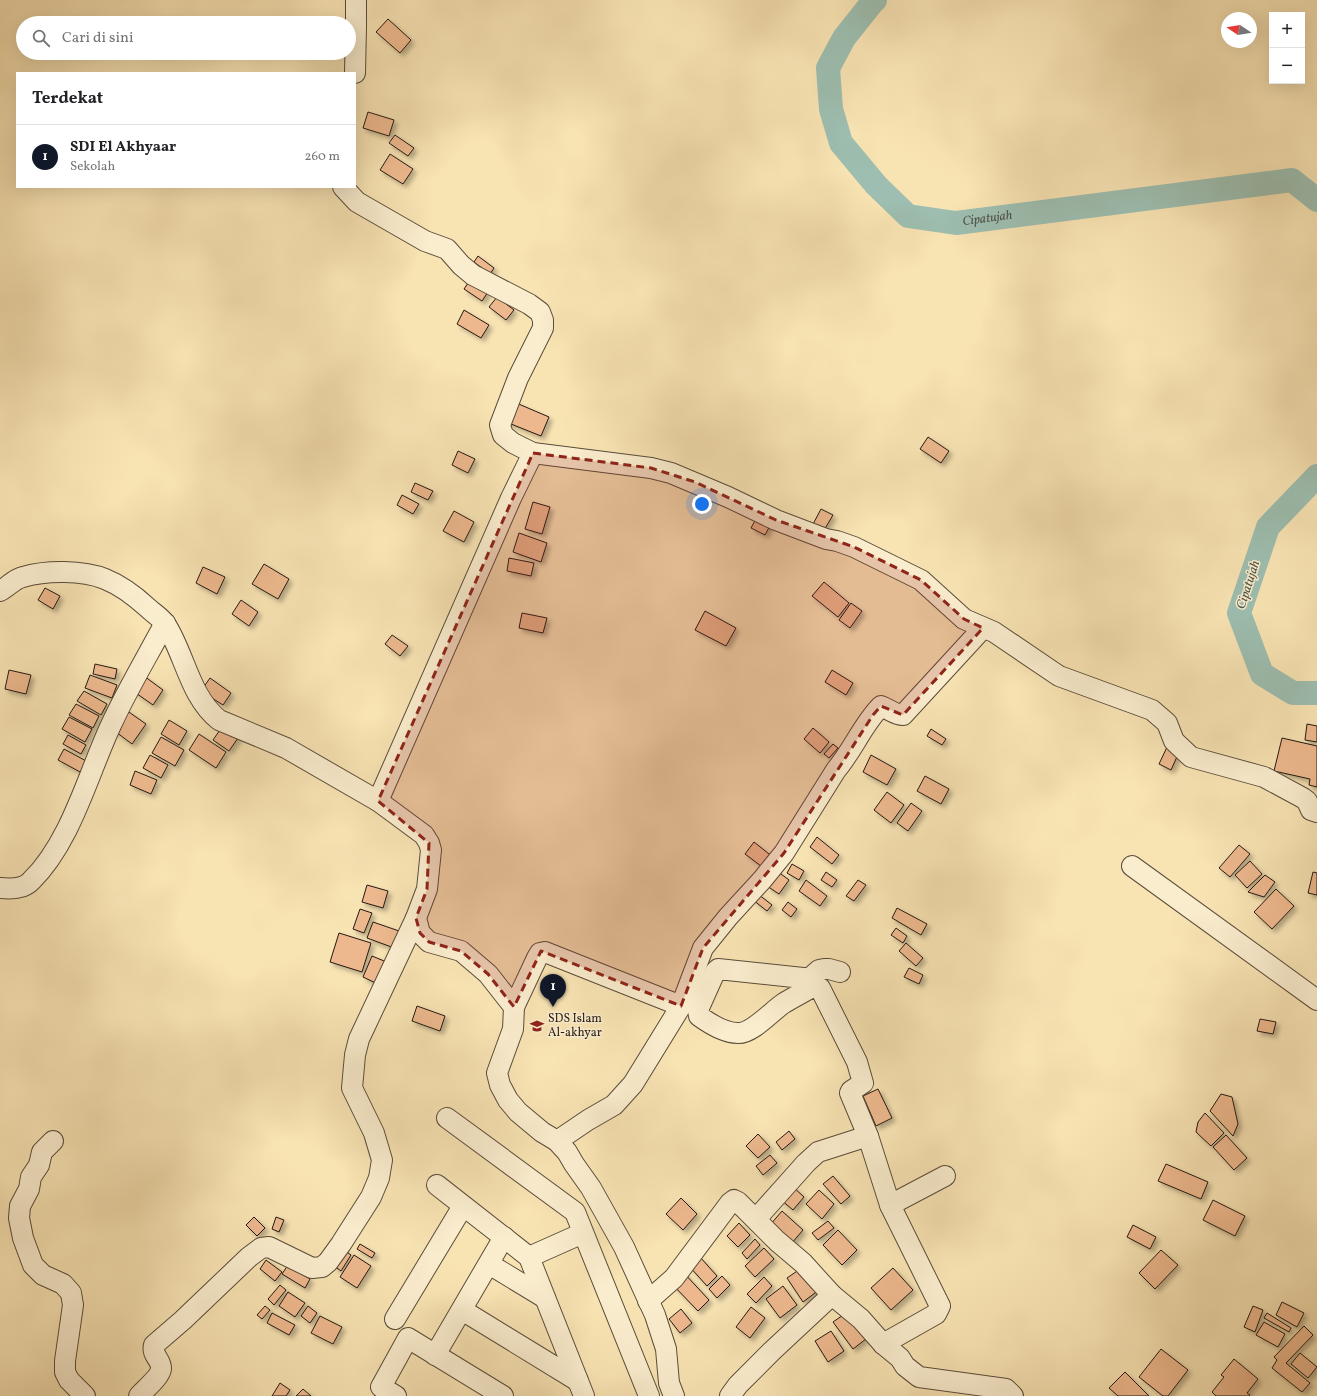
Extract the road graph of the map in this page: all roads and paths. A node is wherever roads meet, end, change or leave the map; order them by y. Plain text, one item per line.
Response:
1 (356, 0) edge
2 (356, 16) edge
3 (355, 60) edge
4 (355, 72) edge
5 (344, 188) edge
6 (533, 453) junction
7 (0, 591) edge
8 (165, 623) junction
9 (983, 628) junction
10 (378, 801) junction
11 (1317, 812) edge
12 (1132, 866) dead end
13 (0, 888) edge
14 (416, 918) junction
15 (840, 972) dead end
16 (1317, 1000) edge
17 (680, 1006) junction
18 (514, 1008) junction
19 (446, 1118) dead end
20 (868, 1136) junction
21 (53, 1141) dead end
22 (557, 1141) junction
23 (945, 1176) dead end
24 (437, 1185) dead end
25 (890, 1205) junction
26 (463, 1206) junction
27 (756, 1219) junction
28 (583, 1233) junction
29 (504, 1237) junction
30 (528, 1257) junction
31 (488, 1264) junction
32 (832, 1295) junction
33 (545, 1298) junction
34 (648, 1301) junction
35 (462, 1310) junction
36 (395, 1319) dead end
37 (883, 1344) junction
38 (436, 1355) junction
39 (581, 1388) edge
40 (85, 1396) edge
41 (139, 1396) edge
42 (396, 1396) edge
43 (503, 1396) edge
44 (649, 1396) edge
45 (674, 1396) edge
46 (730, 1396) edge
47 (1013, 1396) edge

1 - 2 street
3 - 4 street
5 - 6 street
6 - 9 street
6 - 10 street
7 - 8 street
8 - 10 street
8 - 13 street
9 - 11 street
9 - 17 street
10 - 14 street
12 - 16 street
14 - 18 street
14 - 41 street
15 - 20 street
17 - 18 street
17 - 22 street
18 - 22 street
19 - 28 street
20 - 25 street
20 - 27 street
21 - 40 street
22 - 34 street
23 - 25 street
24 - 26 street
25 - 37 street
26 - 29 street
26 - 36 street
27 - 32 street
27 - 34 street
28 - 30 street
28 - 44 street
29 - 30 street
29 - 31 street
30 - 33 street
31 - 33 street
31 - 35 street
32 - 37 street
32 - 46 street
33 - 39 street
34 - 45 street
35 - 38 street
35 - 39 street
37 - 47 street
38 - 42 street
38 - 43 street

